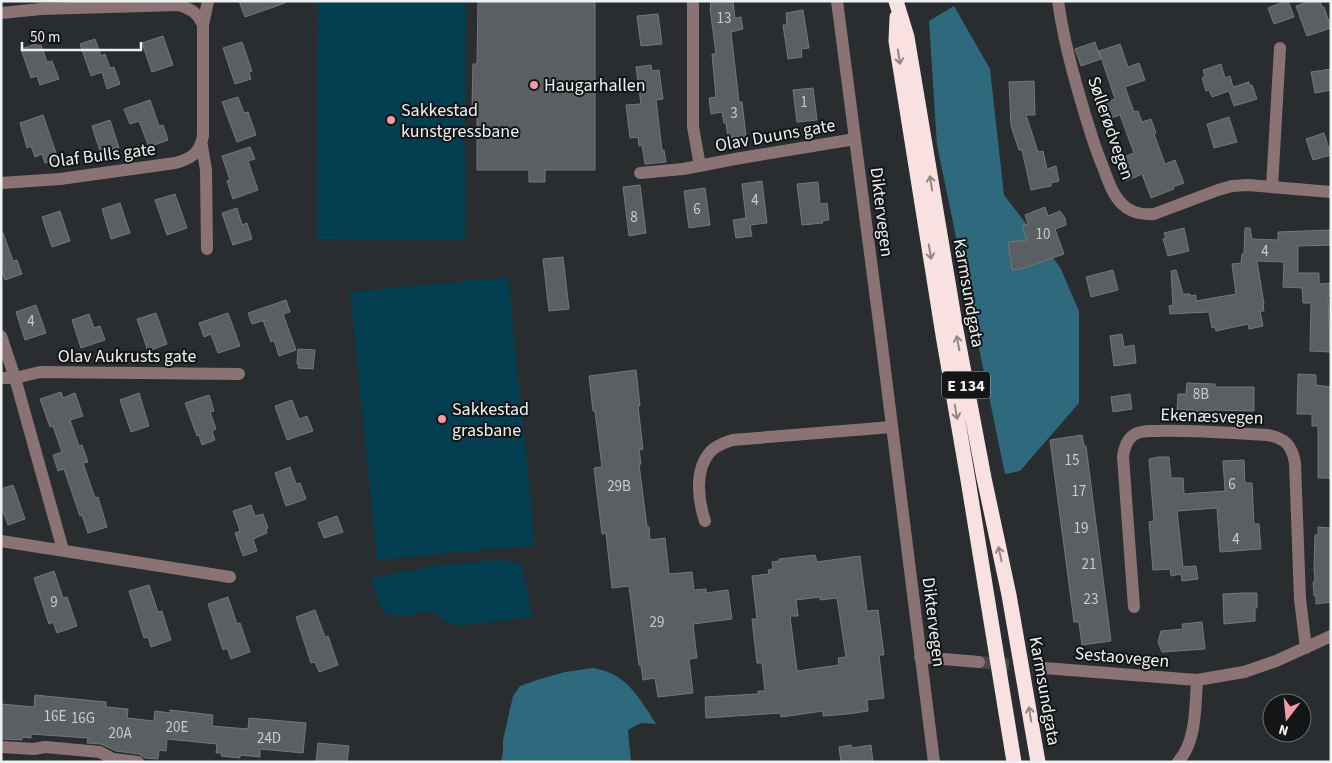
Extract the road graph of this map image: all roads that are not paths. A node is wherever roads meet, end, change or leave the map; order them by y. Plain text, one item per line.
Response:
1 (208, 1) edge
2 (693, 1) edge
3 (837, 1) edge
4 (1058, 1) edge
5 (897, 5) edge
6 (1, 13) edge
7 (203, 25) junction
8 (1280, 48) dead end
9 (856, 139) junction
10 (202, 146) junction
11 (700, 166) junction
12 (640, 173) dead end
13 (1, 183) edge
14 (1272, 187) junction
15 (1331, 192) edge
16 (207, 249) dead end
17 (1, 336) edge
18 (238, 374) dead end
19 (1, 378) edge
20 (15, 378) junction
21 (892, 426) junction
22 (705, 521) dead end
23 (1, 540) edge
24 (63, 550) junction
25 (230, 577) dead end
26 (1134, 607) dead end
27 (1331, 636) edge
28 (1306, 648) junction
29 (920, 657) junction
30 (979, 662) tunnel mouth
31 (1044, 668) tunnel mouth
32 (1198, 680) junction
33 (1, 747) edge
34 (138, 762) edge
35 (934, 762) edge
36 (1014, 762) edge
37 (1038, 762) edge
38 (1178, 762) edge

1 - 7 street
2 - 11 street, Olav Duuns gate
3 - 9 street, Diktervegen
4 - 14 street, Søllerødvegen
5 -> 36 highway, Karmsundgata / E 134
37 -> 5 highway, Karmsundgata / E 134
6 - 7 street
7 - 10 street
8 - 14 street
9 - 11 street, Olav Duuns gate
9 - 21 street, Diktervegen
10 - 13 street, Olaf Bulls gate
10 - 16 street
11 - 12 street, Olav Duuns gate
14 - 15 street, Søllerødvegen
17 - 20 street
18 - 20 street, Olav Aukrusts gate
19 - 20 street, Olav Aukrusts gate
20 - 24 street
21 - 22 street
21 - 29 street, Diktervegen
23 - 24 street
24 - 25 street
26 - 28 street, Ekenæsvegen
27 - 28 street, Sestaovegen
28 - 32 street, Sestaovegen
29 - 30 street
29 - 35 street, Diktervegen
31 - 32 street, Sestaovegen
32 - 38 street
33 - 34 street

